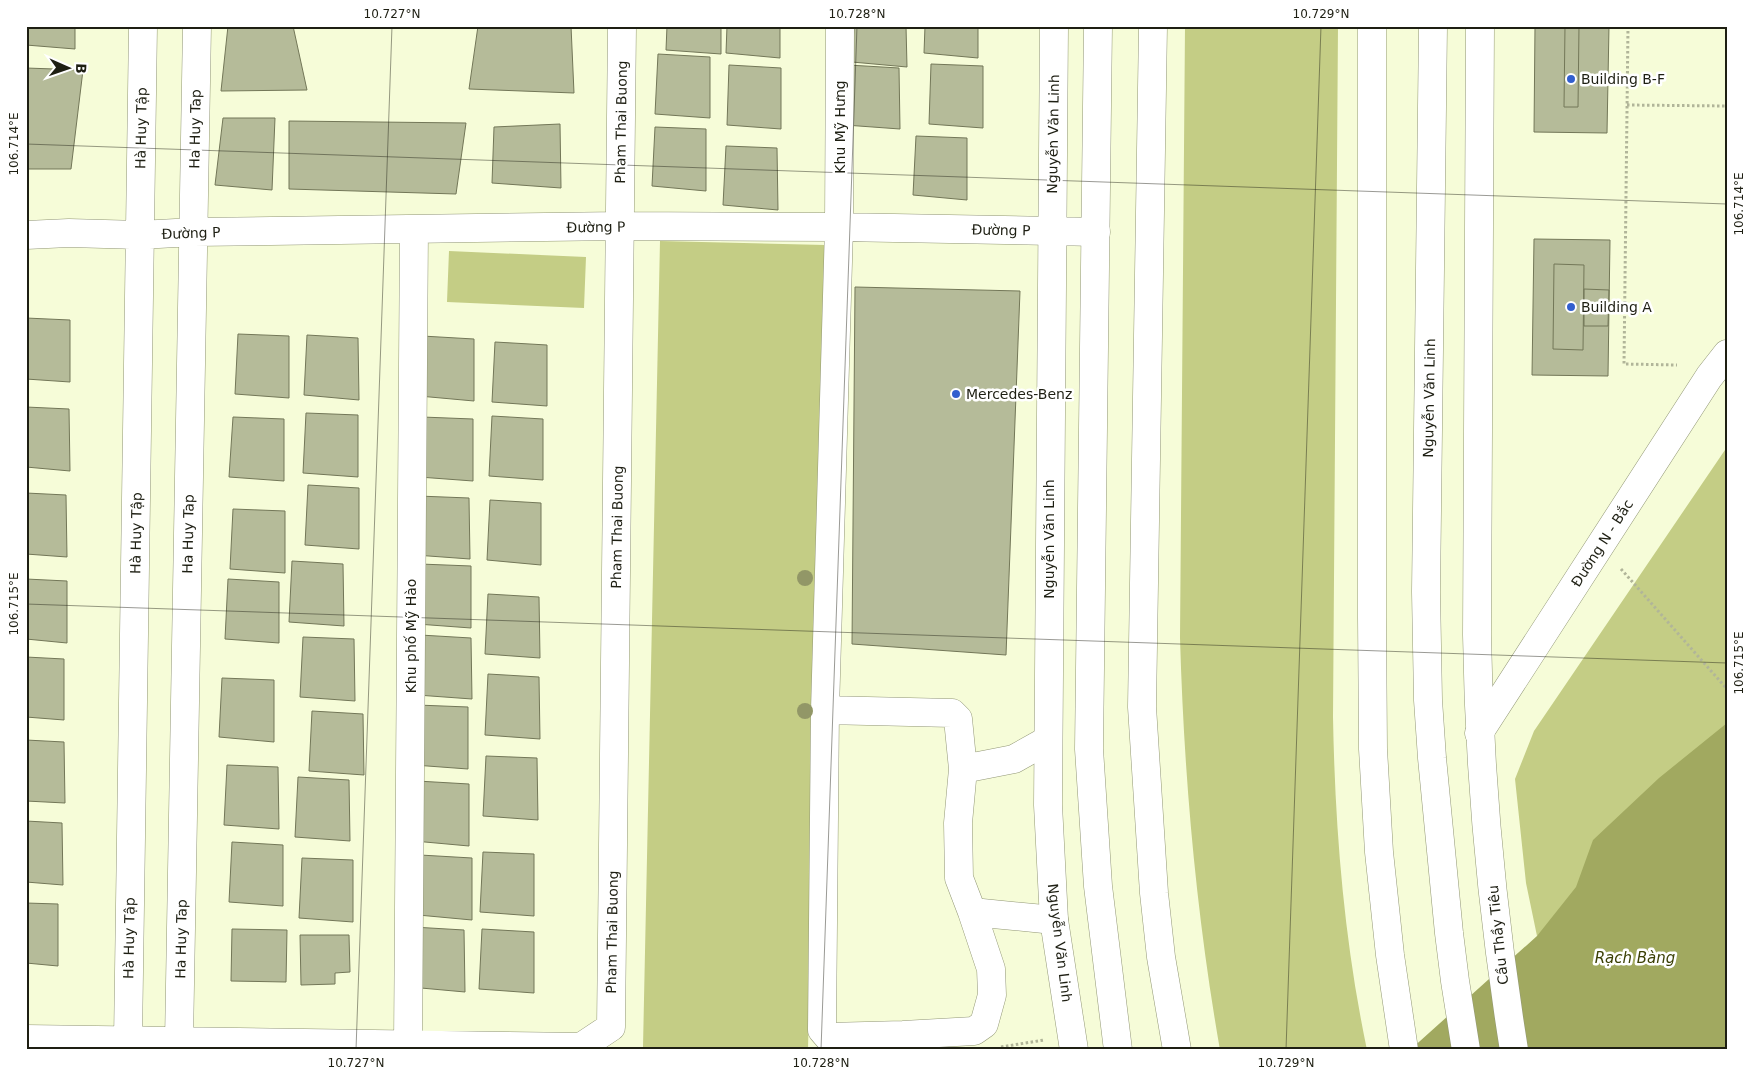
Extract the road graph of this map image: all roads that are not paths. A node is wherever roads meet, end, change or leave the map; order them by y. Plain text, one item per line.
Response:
1 (142, 26) edge
2 (197, 26) edge
3 (622, 26) edge
4 (840, 26) edge
5 (1054, 26) edge
6 (1098, 26) edge
7 (1153, 26) edge
8 (1372, 26) edge
9 (1433, 26) edge
10 (1480, 26) edge
11 (620, 226) junction
12 (839, 227) junction
13 (414, 229) junction
14 (1052, 231) junction
15 (194, 232) junction
16 (1096, 232) junction
17 (26, 235) edge
18 (140, 236) junction
19 (1727, 354) edge
20 (825, 710) junction
21 (1479, 733) junction
22 (1048, 740) junction
23 (963, 769) junction
24 (972, 912) junction
25 (1054, 920) junction
26 (26, 1039) edge
27 (128, 1040) junction
28 (179, 1041) junction
29 (1073, 1043) edge
30 (408, 1044) junction
31 (1176, 1048) edge
32 (1118, 1050) edge
33 (1404, 1050) edge
34 (1466, 1050) edge
35 (1514, 1050) edge

1 - 18 main road, Hà Huy Tập
2 - 15 main road, Ha Huy Tap
3 - 11 main road, Pham Thai Buong
4 - 12 main road, Khu Mỹ Hưng
5 - 14 main road, Nguyễn Văn Linh
6 - 16 main road
7 - 31 main road
8 - 33 main road
9 - 34 main road, Nguyễn Văn Linh
10 - 21 main road
11 - 12 main road, Đường P
11 - 13 main road, Đường P
11 - 30 main road, Pham Thai Buong
12 - 14 main road, Đường P
12 - 20 main road, Khu Mỹ Hưng
13 - 15 main road, Đường P
13 - 30 main road, Khu phố Mỹ Hào
14 - 16 main road, Đường P
14 - 22 main road, Nguyễn Văn Linh
15 - 18 main road, Đường P
15 - 28 main road, Ha Huy Tap
16 - 32 main road
17 - 18 main road, Đường P
18 - 27 main road, Hà Huy Tập
19 - 21 main road, Đường N - Bắc
20 - 23 main road
20 - 24 main road, Khu Mỹ Hưng
21 - 35 main road, Cầu Thầy Tiêu
22 - 23 main road
22 - 25 main road, Nguyễn Văn Linh
23 - 24 main road
24 - 25 main road
25 - 29 main road, Nguyễn Văn Linh
26 - 27 main road
27 - 28 main road
28 - 30 main road

